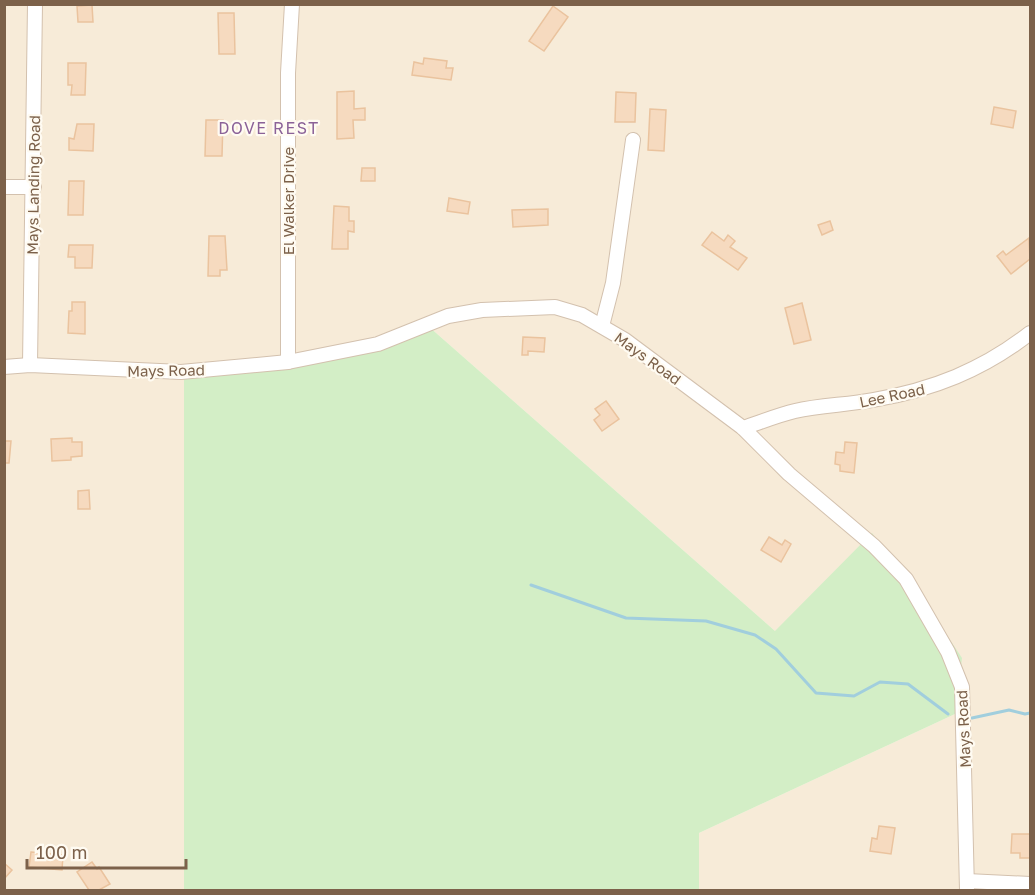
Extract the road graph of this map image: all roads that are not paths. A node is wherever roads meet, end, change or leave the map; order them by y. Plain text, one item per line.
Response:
1 (35, 4) edge
2 (292, 4) edge
3 (633, 140) dead end
4 (4, 187) edge
5 (34, 187) junction
6 (602, 326) junction
7 (1030, 333) edge
8 (288, 362) junction
9 (30, 365) junction
10 (4, 367) edge
11 (743, 428) junction
12 (1030, 884) edge
13 (967, 886) edge

1 - 5 street, Mays Landing Road
2 - 8 street, El Walker Drive
3 - 6 street
4 - 5 street
5 - 9 street, Mays Landing Road
6 - 8 street, Mays Road
6 - 11 street, Mays Road
7 - 11 street, Lee Road
8 - 9 street, Mays Road
9 - 10 street, Mays Road
11 - 13 street, Mays Road
12 - 13 street

